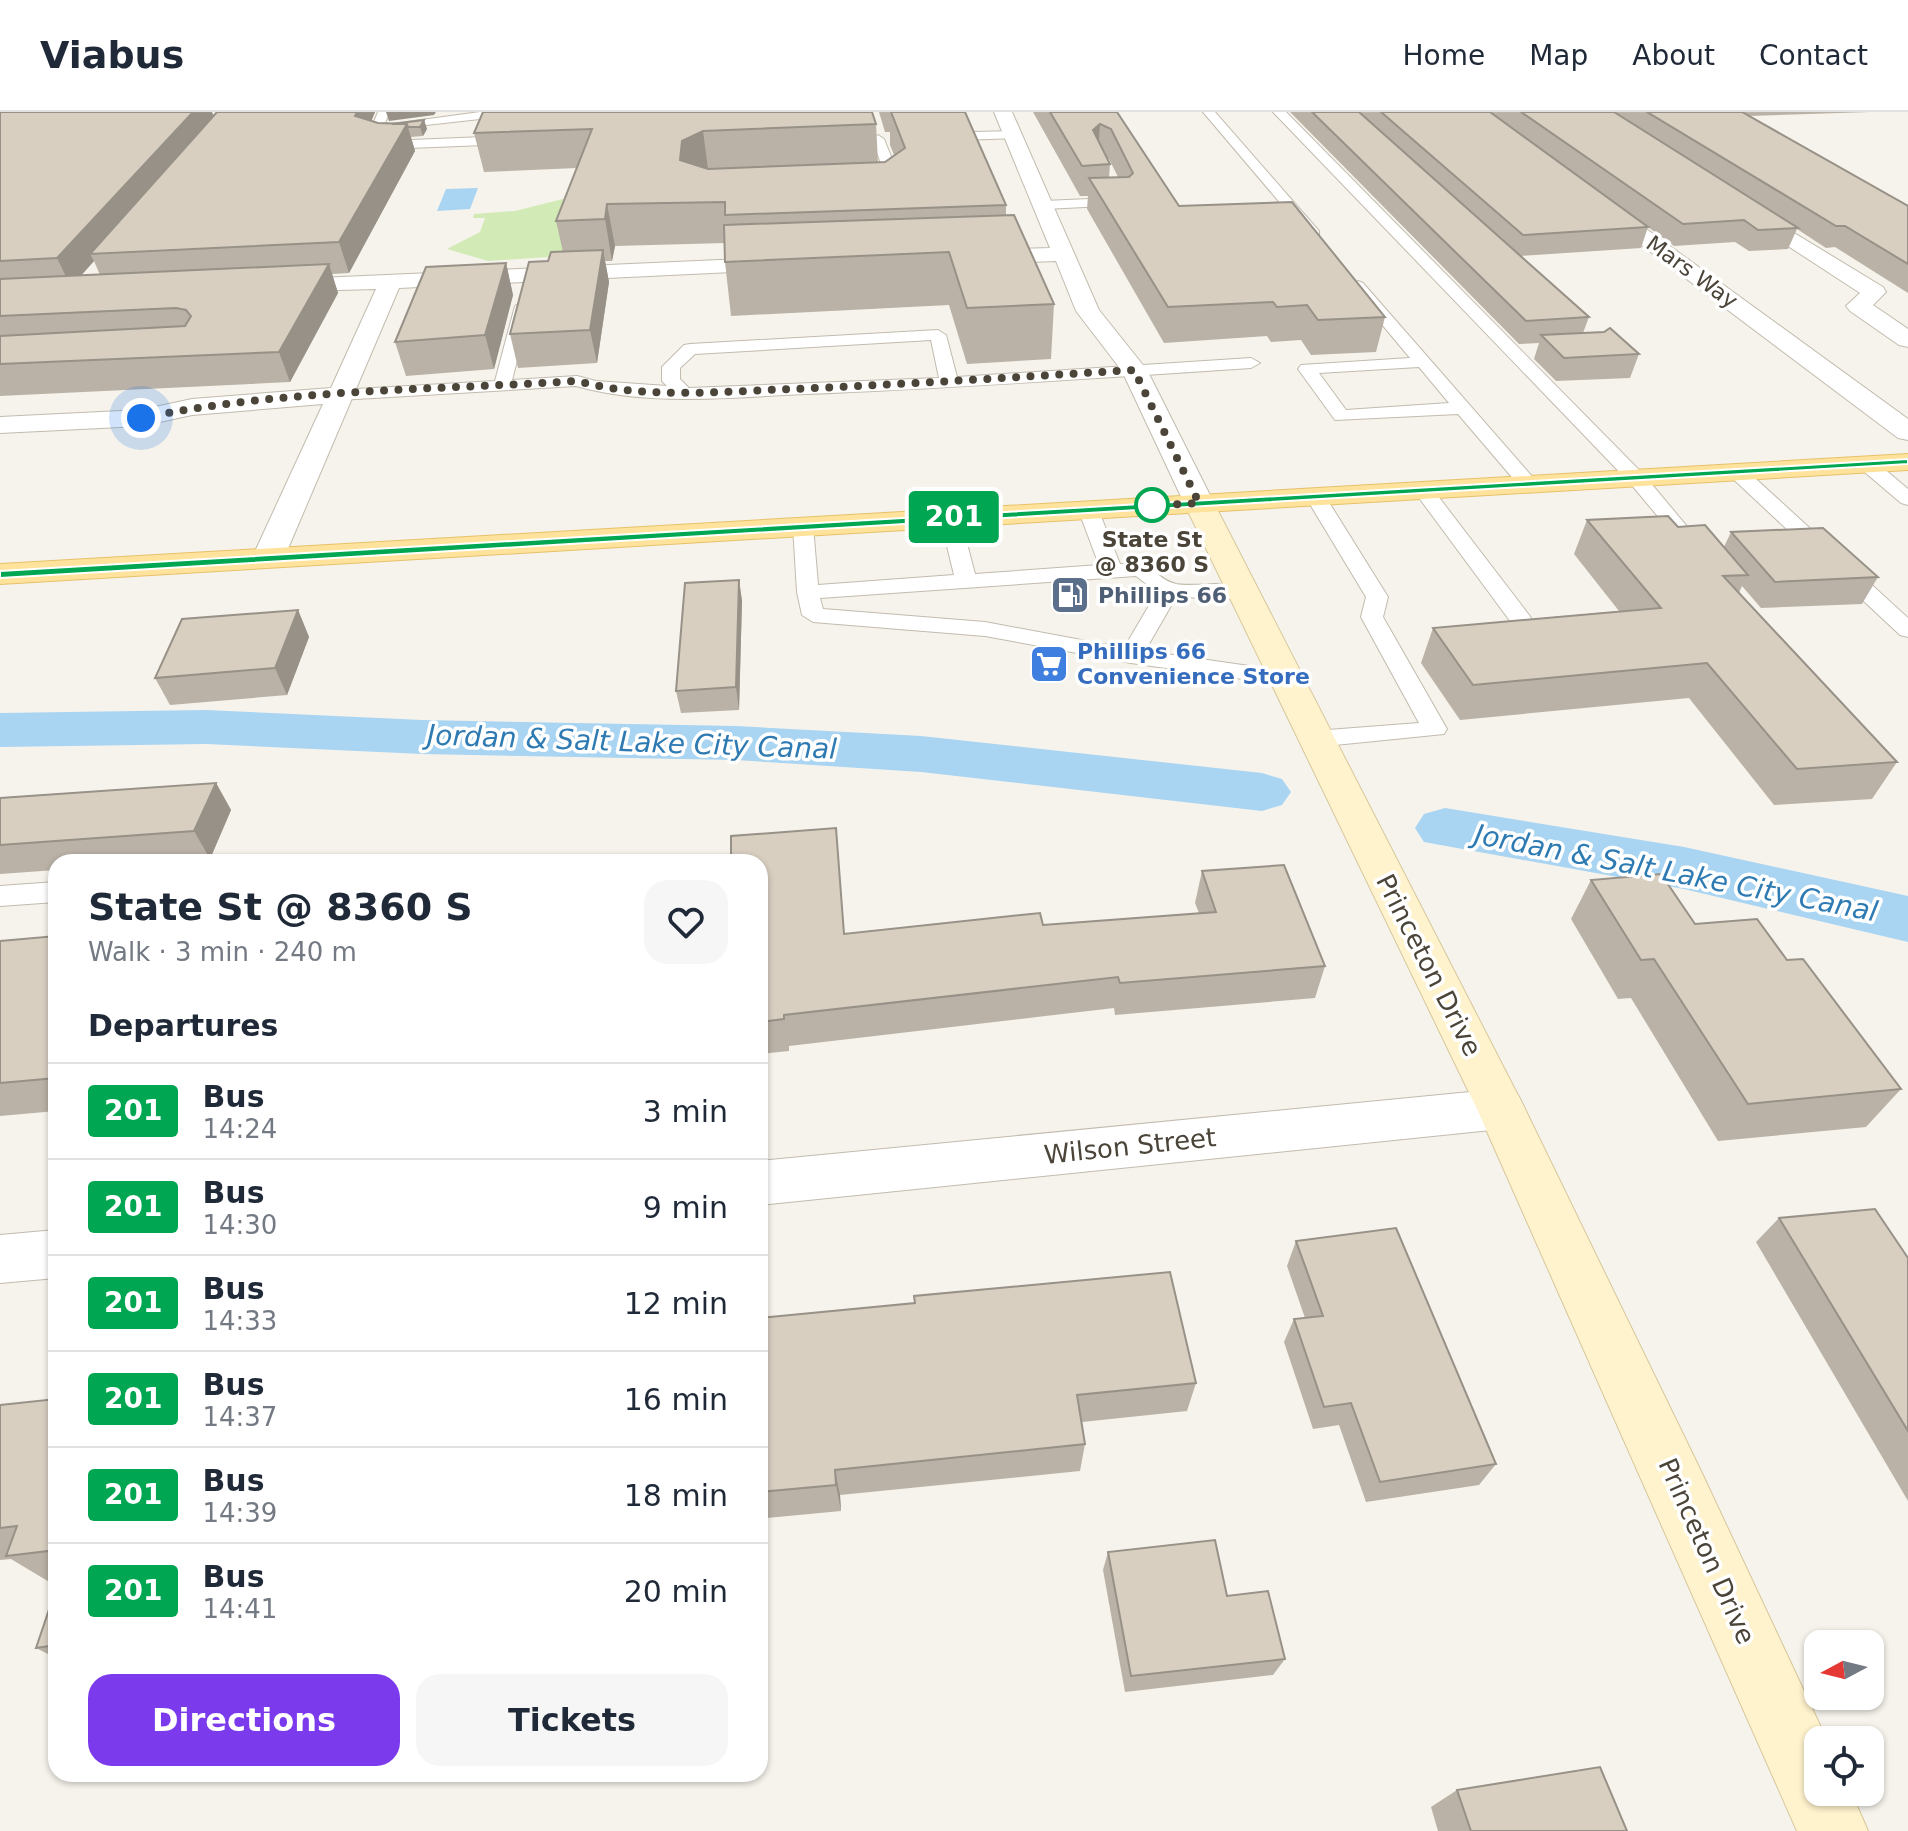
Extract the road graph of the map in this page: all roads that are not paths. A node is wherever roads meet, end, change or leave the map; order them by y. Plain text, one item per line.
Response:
1 (384, 112) edge
2 (507, 112) edge
3 (1003, 112) edge
4 (1209, 112) edge
5 (1279, 112) edge
6 (375, 130) junction
7 (528, 134) edge
8 (881, 134) dead end
9 (1013, 135) junction
10 (923, 137) edge
11 (874, 169) edge
12 (889, 169) junction
13 (1114, 188) edge
14 (1585, 193) edge
15 (1722, 194) edge
16 (871, 196) edge
17 (1044, 205) junction
18 (1322, 244) edge
19 (1061, 254) junction
20 (953, 258) edge
21 (814, 263) edge
22 (530, 274) junction
23 (1351, 279) edge
24 (391, 281) junction
25 (245, 288) edge
26 (1908, 340) edge
27 (1541, 351) edge
28 (1513, 352) junction
29 (1423, 362) junction
30 (1251, 363) dead end
31 (1134, 370) junction
32 (949, 381) junction
33 (502, 386) junction
34 (685, 393) junction
35 (157, 395) edge
36 (339, 395) junction
37 (1463, 408) junction
38 (141, 418) junction
39 (0, 425) edge
40 (1908, 432) edge
41 (1908, 462) edge
42 (1868, 465) junction
43 (1737, 472) junction
44 (1637, 479) junction
45 (1529, 485) junction
46 (1424, 491) junction
47 (1315, 496) junction
48 (1908, 499) edge
49 (1199, 503) junction
50 (1088, 509) junction
51 (950, 517) junction
52 (803, 526) junction
53 (268, 558) junction
54 (1112, 572) junction
55 (0, 574) edge
56 (1717, 574) edge
57 (966, 582) junction
58 (1169, 590) junction
59 (808, 592) junction
60 (1245, 592) junction
61 (1521, 620) edge
62 (1908, 630) edge
63 (1131, 656) junction
64 (1285, 678) junction
65 (1315, 739) junction
66 (48, 893) edge
67 (0, 896) edge
68 (1501, 1109) junction
69 (768, 1182) edge
70 (48, 1255) edge
71 (0, 1259) edge
72 (1833, 1831) edge

1 - 6 lane
2 - 6 lane
3 - 9 street, Princeton Drive
4 - 18 lane
5 - 28 lane
6 - 7 lane
8 - 12 lane
9 - 10 lane
9 - 17 street, Princeton Drive
11 - 12 lane
12 - 16 lane
13 - 17 lane
14 - 40 street, Mars Way
15 - 26 street
17 - 19 street, Princeton Drive
19 - 20 street
19 - 31 street, Princeton Drive
21 - 22 street
22 - 24 street
22 - 33 lane
23 - 29 lane
24 - 25 street
24 - 36 street
27 - 28 lane
28 - 44 lane
29 - 37 lane
29 - 37 lane
30 - 31 lane
31 - 32 lane
31 - 49 street, Princeton Drive
32 - 34 lane
32 - 34 lane
33 - 34 lane
33 - 36 lane
35 - 38 street
36 - 38 street
36 - 53 street
37 - 45 lane
38 - 39 street
41 - 42 main road
42 - 43 main road
42 - 48 lane
43 - 44 main road
43 - 62 lane
44 - 45 main road
44 - 56 lane
45 - 46 main road
46 - 47 main road
46 - 61 lane
47 - 49 main road
47 - 65 lane
49 - 50 main road
49 - 60 street, Princeton Drive
50 - 51 main road
50 - 54 lane
51 - 52 main road
51 - 57 lane
52 - 53 main road
52 - 59 lane
53 - 55 main road
54 - 57 lane
54 - 58 lane
57 - 59 lane
58 - 60 lane
58 - 63 lane
59 - 63 lane
60 - 64 street, Princeton Drive
63 - 64 lane
64 - 65 street, Princeton Drive
65 - 68 street, Princeton Drive
66 - 67 lane
68 - 69 street, Wilson Street
68 - 72 street, Princeton Drive
70 - 71 street

